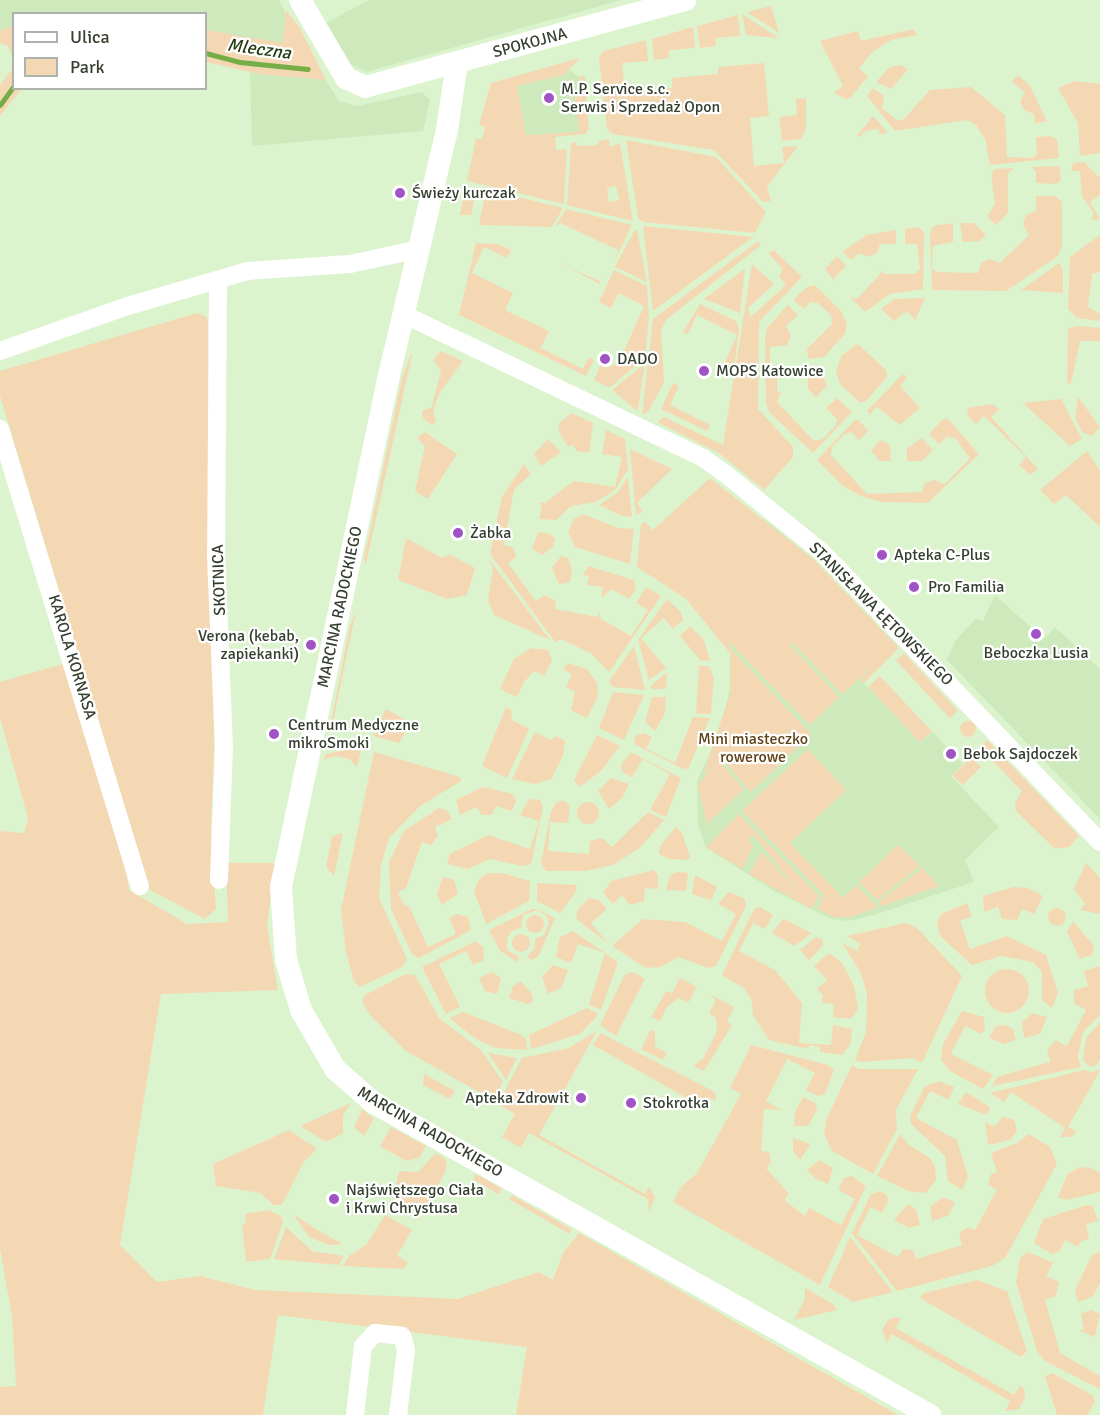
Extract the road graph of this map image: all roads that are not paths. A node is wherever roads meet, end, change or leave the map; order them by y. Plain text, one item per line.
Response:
1 (300, 0) edge
2 (685, 0) edge
3 (456, 63) junction
4 (420, 249) junction
5 (218, 280) junction
6 (405, 315) junction
7 (0, 351) edge
8 (0, 429) edge
9 (1100, 842) edge
10 (219, 880) dead end
11 (140, 886) dead end
12 (355, 1415) edge
13 (398, 1415) edge
14 (930, 1415) edge

1 - 3 street, SPOKOJNA
2 - 3 street, SPOKOJNA
3 - 4 street, MARCINA RADOCKIEGO
4 - 5 street
4 - 6 street, MARCINA RADOCKIEGO
5 - 7 street
5 - 10 street, SKOTNICA
6 - 9 street, STANISŁAWA ŁĘTOWSKIEGO
6 - 14 street, MARCINA RADOCKIEGO
8 - 11 street, KAROLA KORNASA
12 - 13 street

